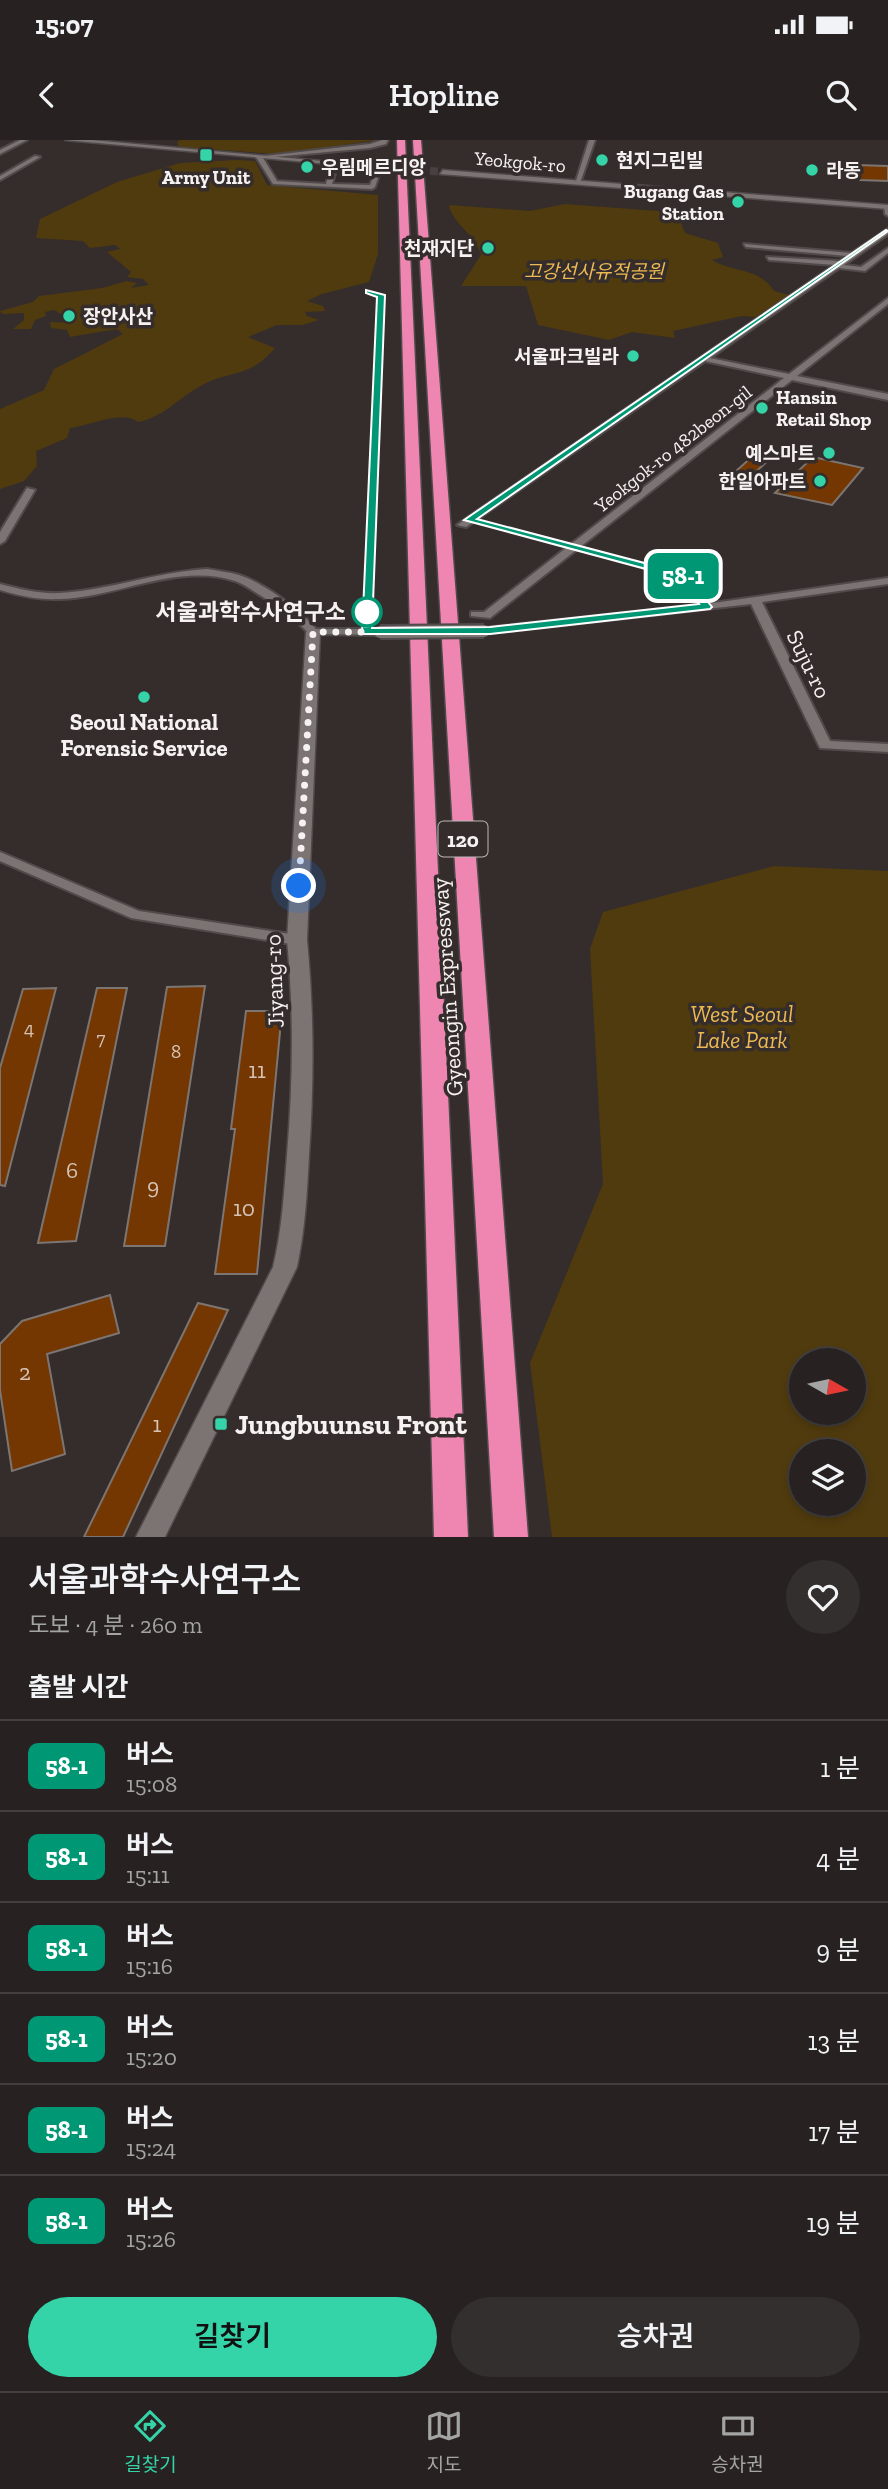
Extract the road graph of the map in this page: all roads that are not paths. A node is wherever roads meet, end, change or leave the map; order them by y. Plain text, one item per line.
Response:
1 (24, 140) edge
2 (68, 140) edge
3 (385, 140) edge
4 (401, 140) edge
5 (417, 140) edge
6 (592, 140) edge
7 (0, 152) edge
8 (37, 157) dead end
9 (259, 157) junction
10 (335, 163) junction
11 (382, 167) joint
12 (443, 172) tunnel mouth
13 (0, 178) edge
14 (577, 183) junction
15 (329, 186) junction
16 (887, 209) edge
17 (888, 231) edge
18 (746, 246) dead end
19 (888, 250) edge
20 (855, 255) junction
21 (769, 258) dead end
22 (840, 264) junction
23 (888, 300) edge
24 (705, 359) junction
25 (792, 377) junction
26 (888, 397) edge
27 (30, 490) dead end
28 (462, 525) dead end
29 (0, 541) edge
30 (888, 581) edge
31 (2, 590) edge
32 (755, 600) junction
33 (475, 614) dead end
34 (313, 632) junction
35 (888, 747) edge
36 (0, 856) edge
37 (297, 940) junction
38 (150, 1537) edge
39 (451, 1537) edge
40 (511, 1537) edge

1 - 7 street
2 - 9 street
3 - 9 street
4 - 39 highway, Gyeongin Expressway / 120
5 - 40 highway, Gyeongin Expressway / 120
6 - 14 street
8 - 13 street
9 - 10 street
9 - 15 street
10 - 11 street
10 - 15 street
11 - 15 street
12 - 14 street, Yeokgok-ro
14 - 16 street, Yeokgok-ro
17 - 20 street
18 - 20 street
19 - 22 street
20 - 22 street
21 - 22 street
22 - 24 street
23 - 25 street, Yeokgok-ro 482beon-gil
24 - 25 street
24 - 28 street
25 - 26 street
25 - 33 street, Yeokgok-ro 482beon-gil
27 - 29 street
30 - 32 street, Suju-ro
31 - 34 street
32 - 34 street, Suju-ro, bridge
32 - 35 street, Suju-ro
34 - 37 street, Jiyang-ro
36 - 37 street
37 - 38 street, Jiyang-ro

